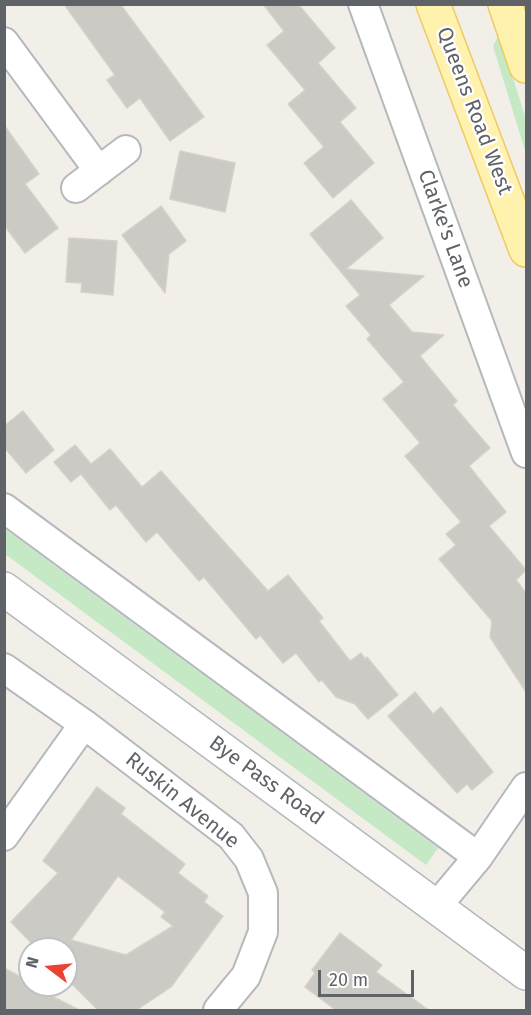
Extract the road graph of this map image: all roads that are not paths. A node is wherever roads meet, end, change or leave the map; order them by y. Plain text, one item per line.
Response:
1 (363, 4) edge
2 (434, 4) edge
3 (505, 4) edge
4 (4, 42) edge
5 (526, 66) edge
6 (126, 150) dead end
7 (99, 171) junction
8 (76, 188) dead end
9 (526, 250) edge
10 (526, 453) edge
11 (4, 508) edge
12 (4, 589) edge
13 (4, 668) edge
14 (84, 724) junction
15 (526, 788) edge
16 (4, 836) edge
17 (478, 857) junction
18 (437, 906) junction
19 (526, 973) edge
20 (218, 1011) edge

1 - 10 street, Clarke's Lane
2 - 9 main road, Queens Road West
3 - 5 main road
4 - 7 street
6 - 7 street
7 - 8 street
11 - 17 street
12 - 18 main road, Bye Pass Road
13 - 14 street, Ruskin Avenue
14 - 16 street
14 - 20 street, Ruskin Avenue
15 - 17 street
17 - 18 street
18 - 19 main road, Bye Pass Road

